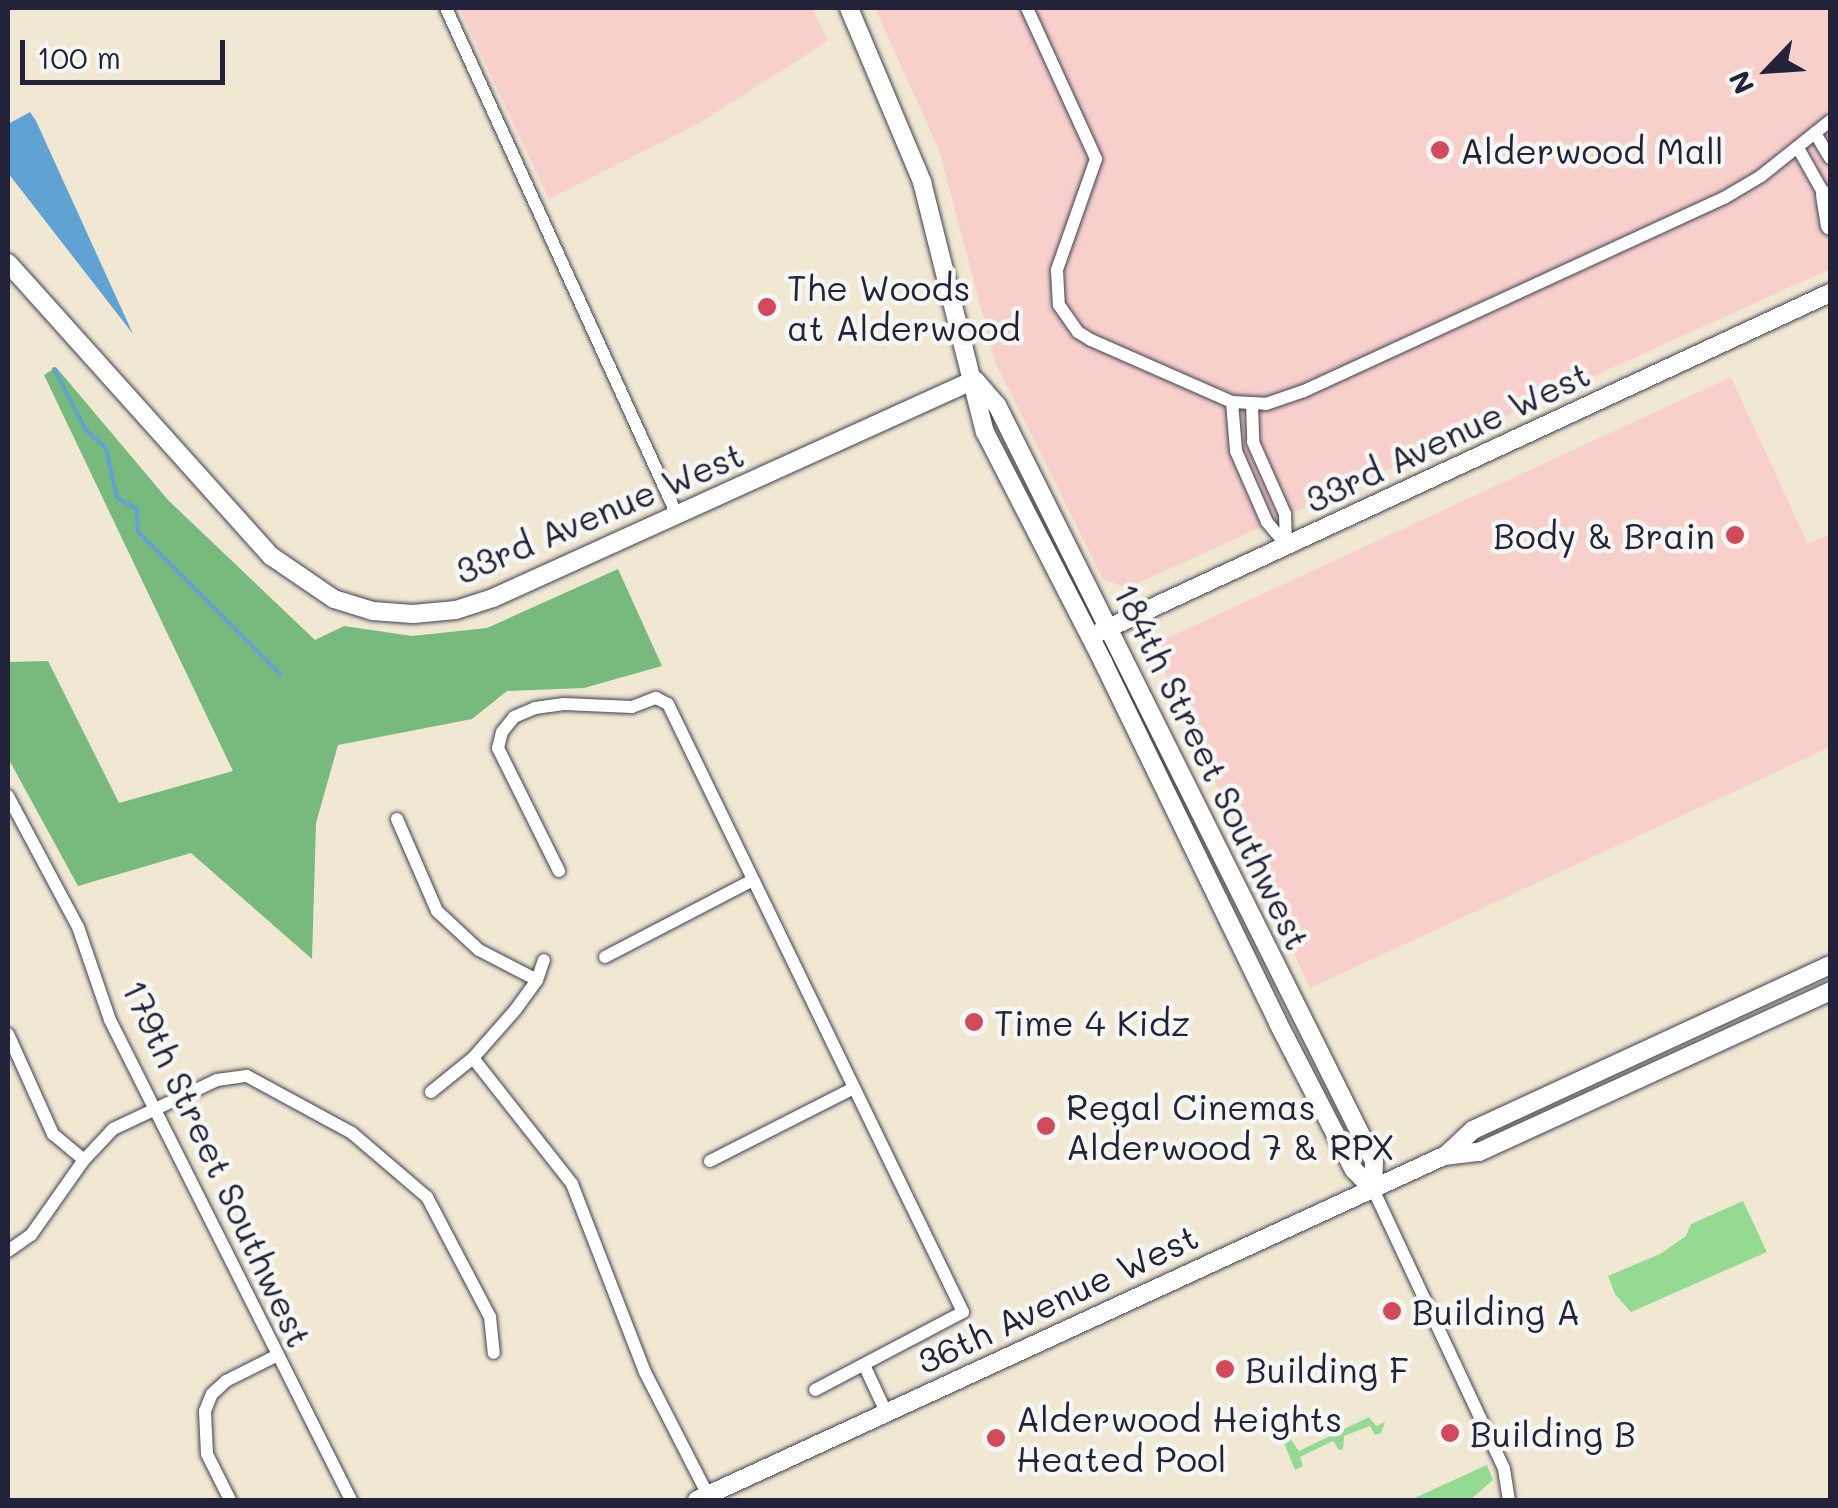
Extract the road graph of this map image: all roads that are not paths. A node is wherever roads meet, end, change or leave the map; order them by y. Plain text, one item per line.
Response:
1 (446, 8) edge
2 (850, 8) edge
3 (1026, 8) edge
4 (1830, 121) edge
5 (1815, 133) junction
6 (1798, 148) junction
7 (1830, 158) edge
8 (1828, 201) edge
9 (1830, 226) edge
10 (9, 267) edge
11 (1830, 293) edge
12 (974, 380) junction
13 (1232, 402) junction
14 (1252, 404) junction
15 (677, 516) junction
16 (1287, 546) junction
17 (1099, 632) junction
18 (9, 804) edge
19 (1200, 814) junction
20 (397, 820) dead end
21 (559, 871) dead end
22 (753, 880) junction
23 (1242, 946) junction
24 (605, 956) dead end
25 (544, 960) dead end
26 (1830, 965) edge
27 (537, 980) junction
28 (1830, 991) edge
29 (1301, 1016) junction
30 (8, 1034) edge
31 (473, 1058) junction
32 (854, 1088) junction
33 (431, 1092) dead end
34 (153, 1108) junction
35 (1444, 1156) junction
36 (84, 1160) junction
37 (710, 1161) dead end
38 (1373, 1189) junction
39 (8, 1251) edge
40 (494, 1353) dead end
41 (276, 1356) junction
42 (864, 1367) junction
43 (815, 1390) dead end
44 (886, 1412) junction
45 (703, 1498) edge
46 (230, 1500) edge
47 (351, 1500) edge
48 (1508, 1500) edge

1 - 15 street
2 - 12 main road, 184th Street Southwest
3 - 13 street
4 - 5 street
5 - 6 street
5 - 7 street
6 - 8 street
6 - 14 street
8 - 9 main road
10 - 15 main road, 33rd Avenue West
11 - 16 main road, 33rd Avenue West
12 - 15 main road, 33rd Avenue West
12 - 17 main road, 184th Street Southwest
13 - 14 street
13 - 16 street
14 - 16 street
16 - 17 main road, 33rd Avenue West
17 - 19 main road, 184th Street Southwest
17 - 23 main road, 184th Street Southwest
18 - 34 street, 179th Street Southwest
19 - 23 main road
19 - 29 main road, 184th Street Southwest
20 - 27 street
21 - 22 street
22 - 24 street
22 - 32 street
23 - 29 main road
23 - 38 main road, 184th Street Southwest
25 - 27 street
26 - 35 main road, 36th Avenue West
27 - 31 street
28 - 35 main road, 36th Avenue West
29 - 38 main road, 184th Street Southwest
30 - 36 street
31 - 33 street
31 - 45 street
32 - 37 street
32 - 42 street
34 - 36 street
34 - 40 street
34 - 41 street, 179th Street Southwest
35 - 38 main road, 36th Avenue West
36 - 39 street
38 - 44 main road, 36th Avenue West
38 - 48 street, 184th Street Southwest
41 - 46 street
41 - 47 street, 179th Street Southwest
42 - 43 street
42 - 44 street
44 - 45 main road, 36th Avenue West

